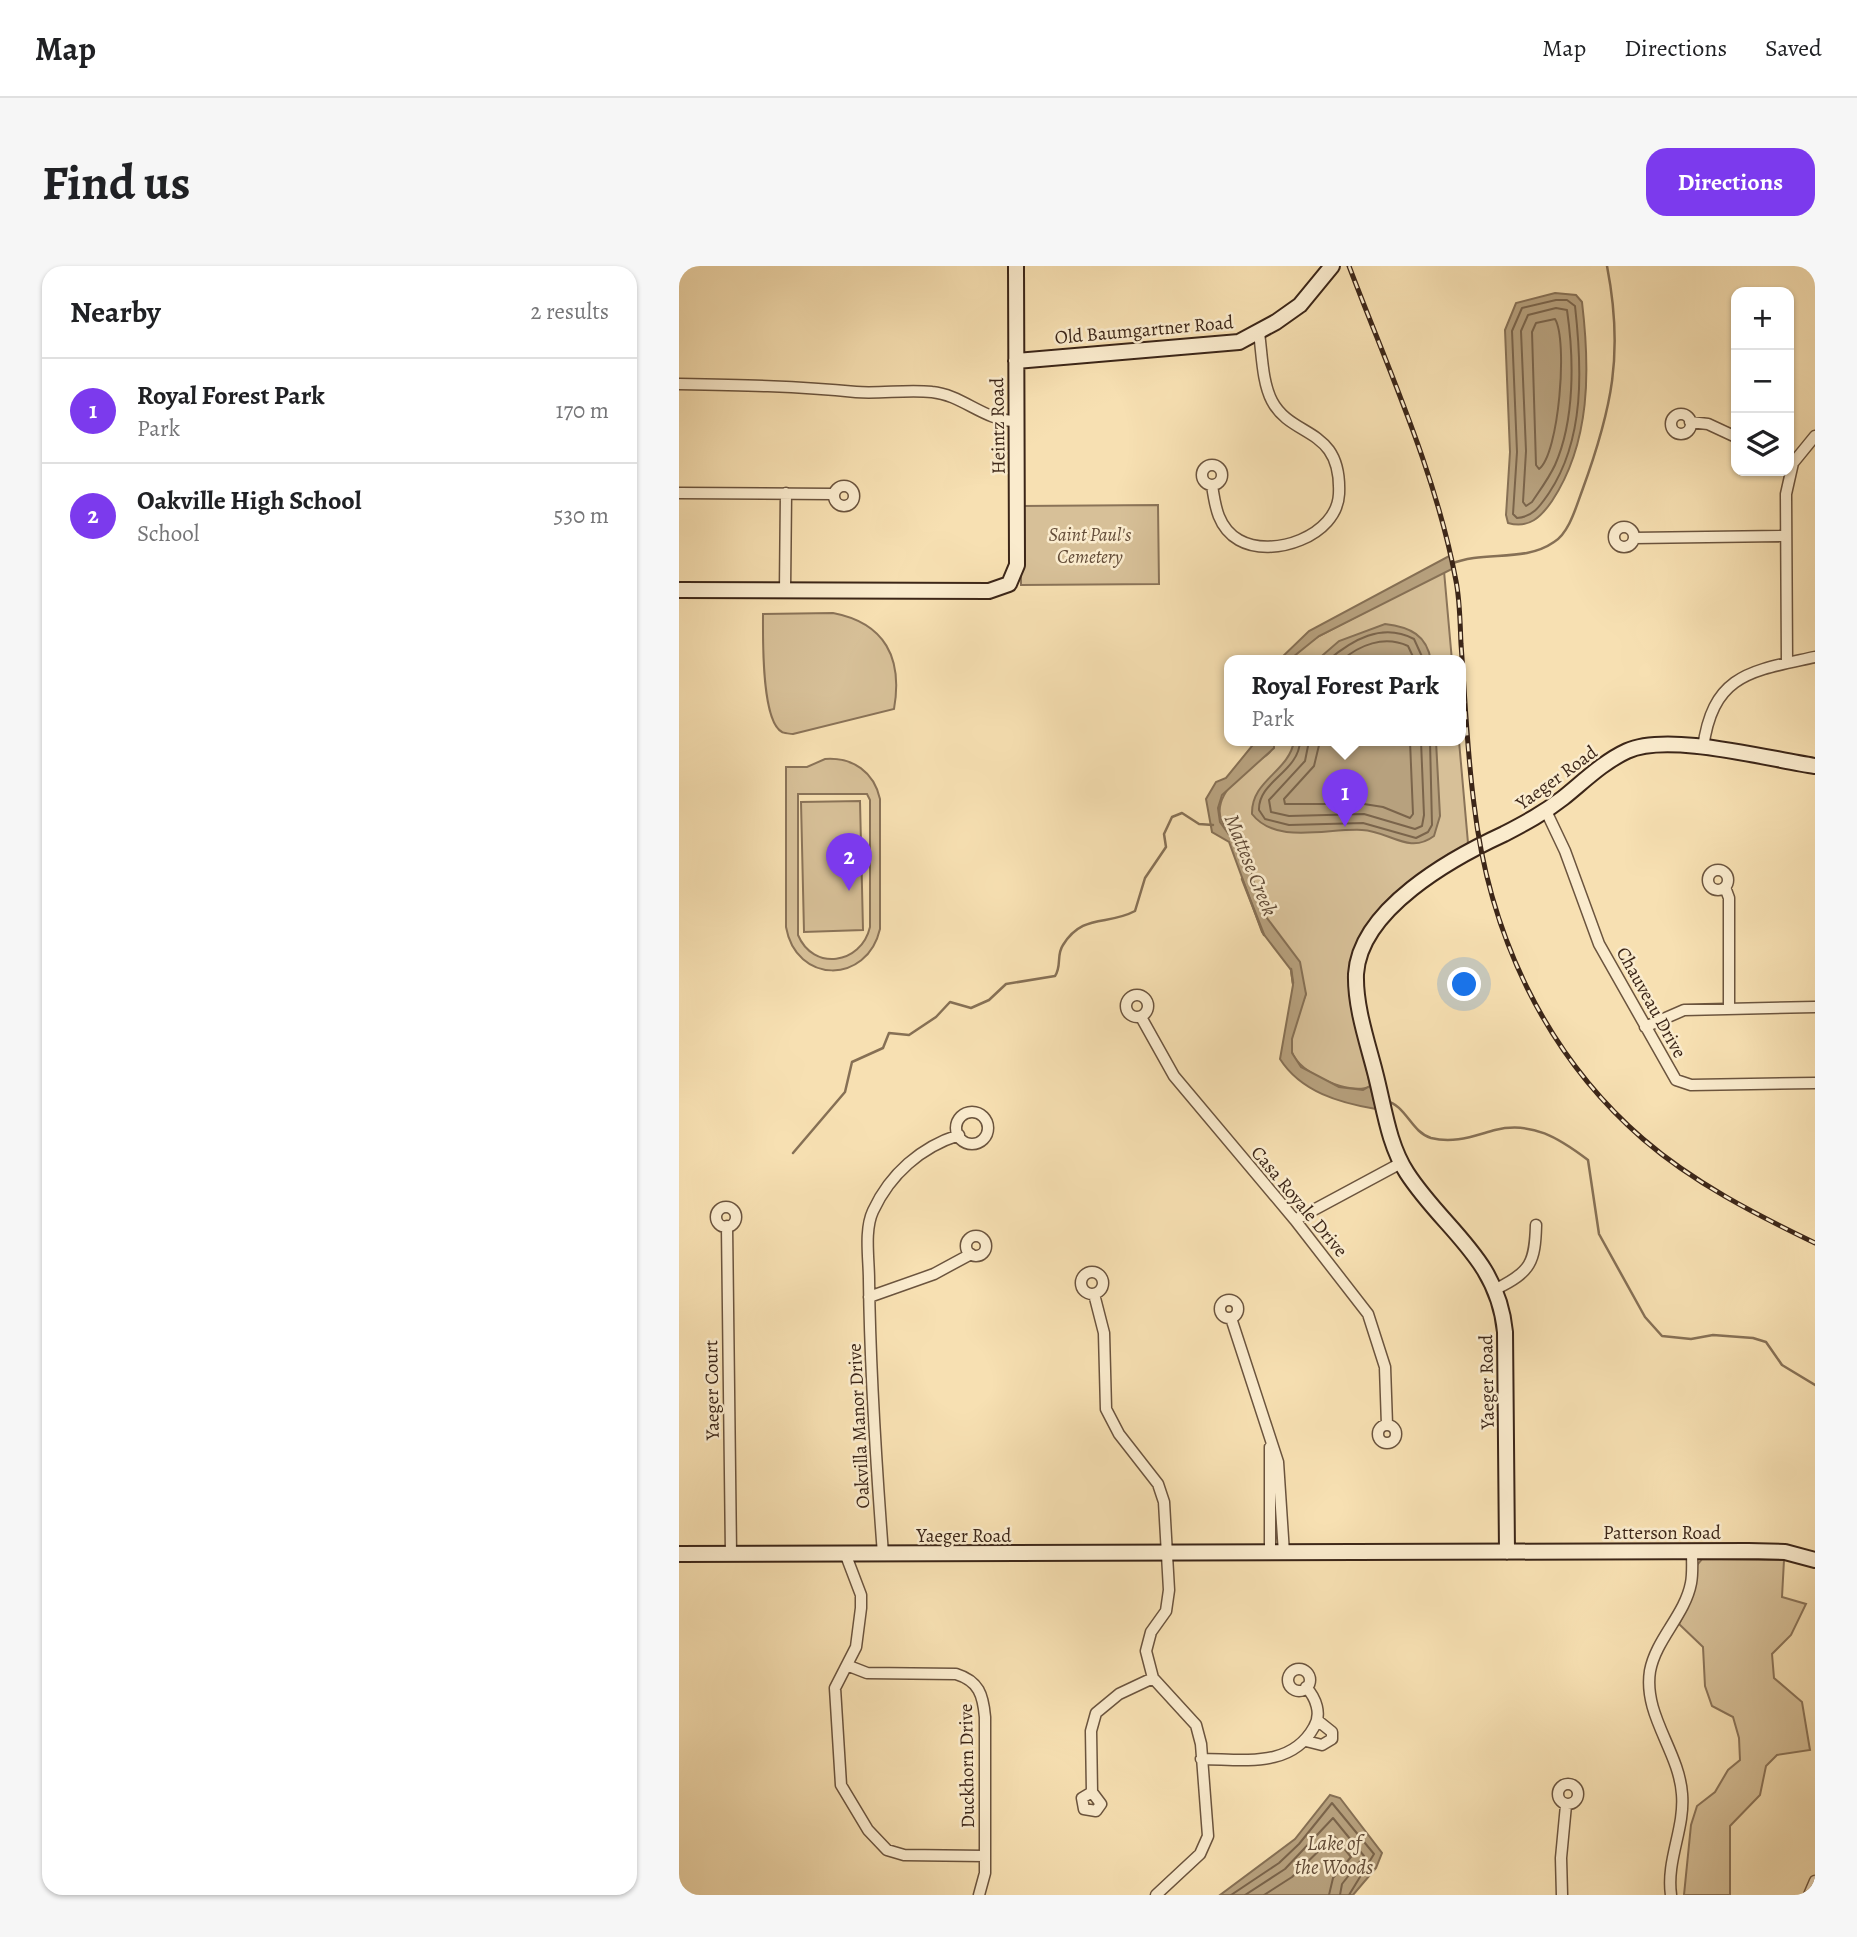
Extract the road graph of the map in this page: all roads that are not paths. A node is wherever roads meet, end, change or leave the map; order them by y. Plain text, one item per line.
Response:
1 (1016, 266) edge
2 (1332, 266) edge
3 (1259, 333) junction
4 (1016, 361) junction
5 (679, 384) edge
6 (1016, 421) junction
7 (1690, 422) dead end
8 (1731, 435) edge
9 (1815, 436) edge
10 (1794, 459) edge
11 (1789, 476) edge
12 (1212, 485) dead end
13 (679, 493) edge
14 (786, 493) junction
15 (833, 494) dead end
16 (1785, 536) junction
17 (1634, 538) dead end
18 (679, 590) edge
19 (785, 590) junction
20 (1815, 657) edge
21 (1787, 661) junction
22 (1703, 748) junction
23 (1815, 766) edge
24 (1546, 811) junction
25 (1725, 887) dead end
26 (1815, 1007) edge
27 (1729, 1008) junction
28 (1141, 1017) dead end
29 (1645, 1027) junction
30 (1815, 1083) edge
31 (959, 1135) dead end
32 (1401, 1163) junction
33 (1295, 1220) junction
34 (1536, 1225) dead end
35 (727, 1226) dead end
36 (971, 1254) dead end
37 (1496, 1289) junction
38 (1094, 1294) dead end
39 (869, 1297) junction
40 (1231, 1318) dead end
41 (1387, 1425) dead end
42 (1692, 1551) junction
43 (1507, 1552) junction
44 (845, 1553) junction
45 (883, 1553) junction
46 (1277, 1553) junction
47 (679, 1554) edge
48 (731, 1554) junction
49 (1167, 1554) junction
50 (1815, 1560) edge
51 (849, 1667) junction
52 (1153, 1678) junction
53 (1306, 1687) dead end
54 (1317, 1720) junction
55 (1306, 1741) junction
56 (1201, 1759) junction
57 (1092, 1791) dead end
58 (1566, 1805) dead end
59 (985, 1856) junction
60 (1815, 1881) edge
61 (973, 1895) edge
62 (979, 1895) edge
63 (1156, 1895) edge
64 (1562, 1895) edge
65 (1671, 1895) edge
66 (1809, 1895) edge

1 - 4 street, Heintz Road
2 - 3 street, Old Baumgartner Road
3 - 4 street, Old Baumgartner Road
3 - 12 street
4 - 6 street, Heintz Road
5 - 6 street
6 - 19 street, Heintz Road
7 - 8 street
9 - 10 street
11 - 16 street
13 - 14 street
14 - 15 street
14 - 19 street
16 - 17 street
16 - 21 street
18 - 19 street
20 - 21 street
21 - 22 street
22 - 23 street, Yaeger Road
22 - 24 street, Yaeger Road
24 - 29 street, Chauveau Drive
24 - 32 street, Yaeger Road
25 - 27 street
26 - 27 street
27 - 29 street
28 - 33 street, Casa Royale Drive
29 - 30 street, Chauveau Drive
31 - 39 street, Oakvilla Manor Drive
32 - 33 street
32 - 37 street, Yaeger Road
33 - 41 street, Casa Royale Drive
34 - 37 street
35 - 48 street, Yaeger Court
36 - 39 street
37 - 43 street, Yaeger Road
38 - 49 street
39 - 45 street, Oakvilla Manor Drive
40 - 46 street
42 - 43 street, Patterson Road
42 - 50 street, Patterson Road
42 - 65 street
43 - 46 street, Yaeger Road
44 - 45 street, Yaeger Road
44 - 48 street, Yaeger Road
44 - 51 street
45 - 49 street, Yaeger Road
46 - 49 street, Yaeger Road
47 - 48 street, Yaeger Road
49 - 52 street
51 - 59 street
51 - 59 street, Duckhorn Drive
52 - 56 street
52 - 57 street
53 - 54 street
54 - 55 street
54 - 55 street
55 - 56 street
56 - 63 street
58 - 64 street
59 - 62 street, Duckhorn Drive
60 - 66 street
61 - 62 street, Duckhorn Drive

